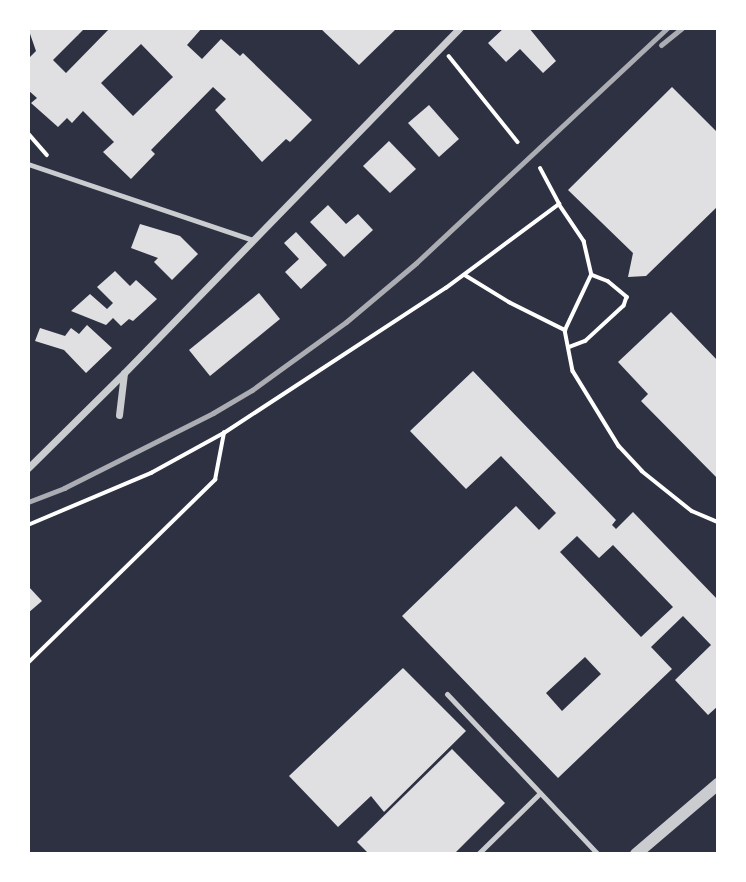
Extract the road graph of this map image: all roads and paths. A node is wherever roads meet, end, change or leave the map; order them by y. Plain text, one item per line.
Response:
1 (460, 28) edge
2 (442, 46) junction
3 (518, 142) dead end
4 (28, 164) edge
5 (540, 169) dead end
6 (559, 204) junction
7 (253, 240) junction
8 (465, 275) junction
9 (592, 275) junction
10 (565, 330) junction
11 (570, 347) junction
12 (124, 373) junction
13 (119, 415) dead end
14 (224, 433) junction
15 (28, 468) edge
16 (718, 522) edge
17 (28, 525) edge
18 (28, 663) edge
19 (447, 694) dead end
20 (718, 784) edge
21 (540, 793) junction
22 (478, 854) edge
23 (598, 854) edge
24 (636, 854) edge

1 - 2 street
2 - 3 path
2 - 7 street
4 - 7 lane
5 - 6 path
6 - 8 path
6 - 9 path
7 - 12 street
8 - 10 path
8 - 14 path
9 - 10 path
9 - 11 path
10 - 11 path
11 - 16 path
12 - 13 street
12 - 15 street
14 - 17 path
14 - 18 path
19 - 21 lane
20 - 24 street
21 - 22 lane
21 - 23 lane

